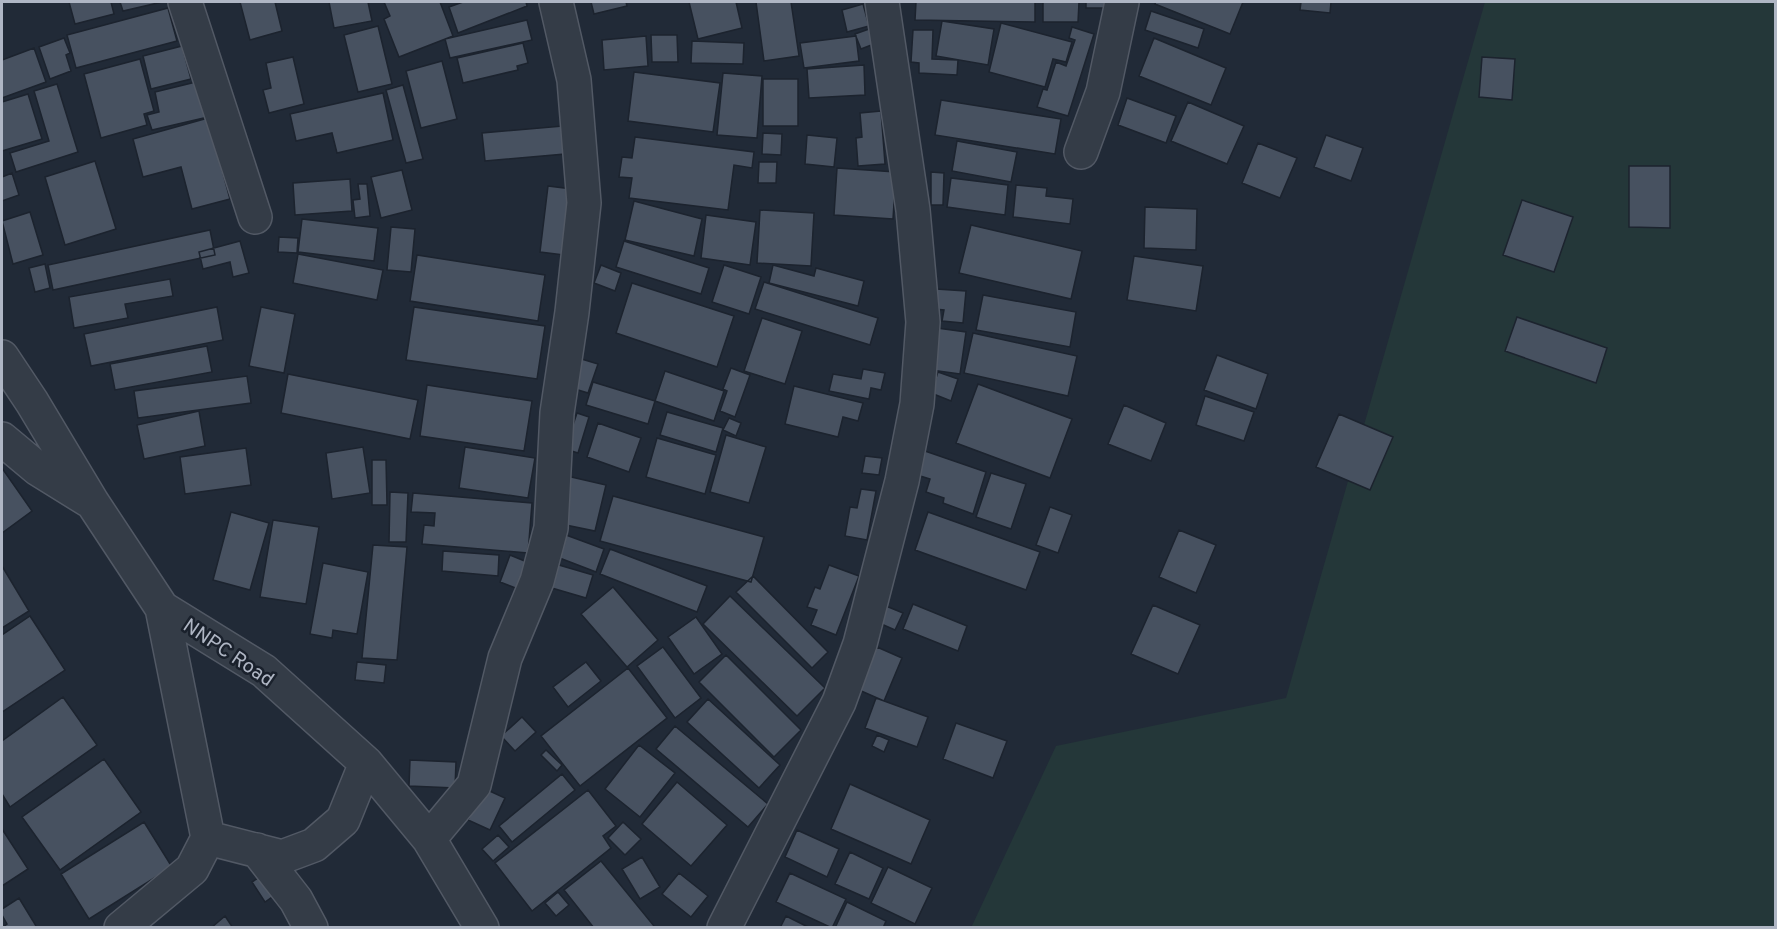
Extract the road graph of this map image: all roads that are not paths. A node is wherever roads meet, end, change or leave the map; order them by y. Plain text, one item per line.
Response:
1 (185, 2) edge
2 (556, 2) edge
3 (882, 2) edge
4 (1122, 2) edge
5 (1081, 152) dead end
6 (255, 217) dead end
7 (2, 357) edge
8 (2, 439) edge
9 (92, 502) junction
10 (162, 608) junction
11 (366, 762) junction
12 (208, 838) junction
13 (429, 840) junction
14 (257, 850) junction
15 (121, 927) edge
16 (311, 927) edge
17 (482, 927) edge
18 (724, 927) edge

1 - 6 street
2 - 13 street
3 - 18 street
4 - 5 street
7 - 9 street, NNPC Road
8 - 9 street
9 - 10 street, NNPC Road
10 - 11 street, NNPC Road
10 - 12 street
11 - 13 street, NNPC Road
11 - 14 street
12 - 14 street
12 - 15 street
13 - 17 street, NNPC Road
14 - 16 street

